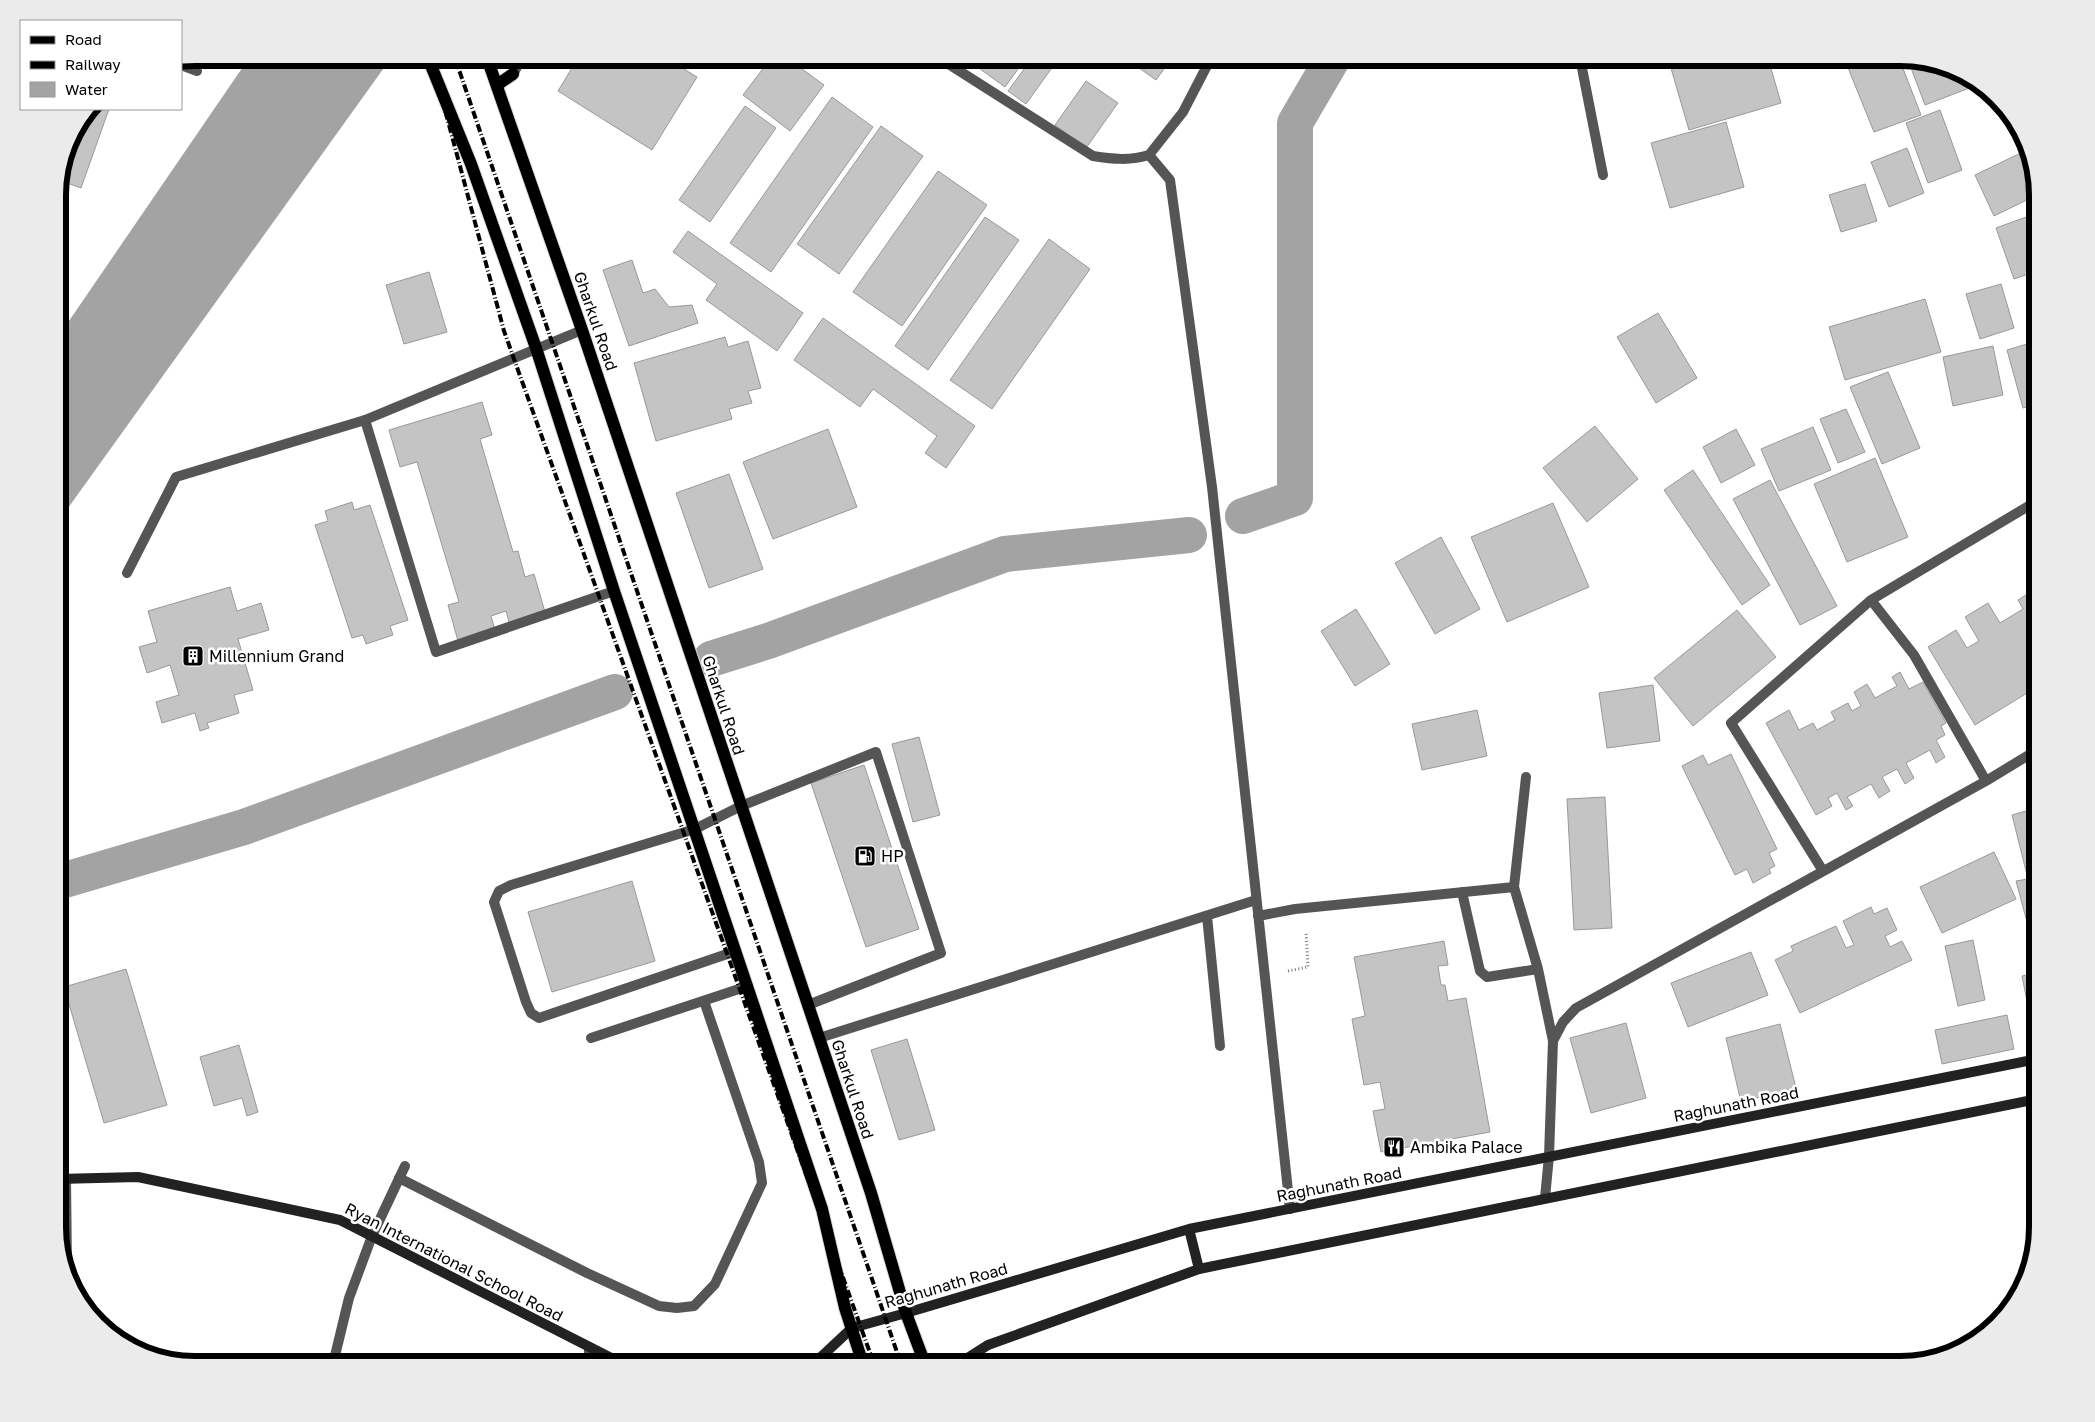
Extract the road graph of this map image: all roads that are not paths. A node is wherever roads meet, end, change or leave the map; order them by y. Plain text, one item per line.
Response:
1 (1207, 66) edge
2 (1582, 66) edge
3 (187, 67) edge
4 (432, 67) edge
5 (490, 67) edge
6 (517, 67) edge
7 (952, 67) edge
8 (197, 70) dead end
9 (513, 74) joint
10 (497, 85) junction
11 (1149, 155) junction
12 (1603, 175) dead end
13 (582, 330) junction
14 (536, 348) junction
15 (365, 420) junction
16 (2029, 506) edge
17 (127, 573) dead end
18 (614, 591) junction
19 (1871, 600) junction
20 (2029, 755) edge
21 (1526, 777) dead end
22 (1986, 781) junction
23 (741, 806) junction
24 (695, 828) junction
25 (1823, 871) junction
26 (1514, 887) junction
27 (1462, 892) junction
28 (1256, 900) junction
29 (1207, 916) junction
30 (1258, 916) junction
31 (736, 951) junction
32 (1538, 969) junction
33 (748, 986) junction
34 (704, 1001) junction
35 (808, 1004) junction
36 (591, 1038) dead end
37 (819, 1038) junction
38 (1554, 1041) junction
39 (1220, 1046) dead end
40 (2029, 1061) edge
41 (2029, 1100) edge
42 (1549, 1156) junction
43 (406, 1166) dead end
44 (399, 1178) junction
45 (67, 1179) edge
46 (1545, 1198) junction
47 (1290, 1209) junction
48 (1189, 1229) junction
49 (372, 1236) junction
50 (1199, 1269) junction
51 (906, 1313) junction
52 (852, 1328) junction
53 (589, 1347) junction
54 (335, 1356) edge
55 (589, 1356) edge
56 (608, 1356) edge
57 (822, 1356) edge
58 (861, 1356) edge
59 (922, 1356) edge
60 (971, 1356) edge

1 - 11 street
2 - 12 street
3 - 8 street
4 - 14 main road
5 - 10 main road, Gharkul Road
6 - 9 street
7 - 11 street
9 - 10 main road
10 - 13 main road, Gharkul Road
11 - 28 street
13 - 14 street
13 - 23 main road, Gharkul Road
14 - 15 street
14 - 18 main road
15 - 17 street
15 - 18 street
16 - 19 street
18 - 24 main road
19 - 22 street
19 - 25 street
20 - 22 street
21 - 26 street
22 - 25 street
23 - 24 street
23 - 35 main road, Gharkul Road
23 - 35 street
24 - 31 main road
24 - 31 street
25 - 38 street
26 - 27 street
26 - 32 street
27 - 30 street
27 - 32 street
28 - 29 street
28 - 30 street
29 - 37 street
29 - 39 street
30 - 47 street
31 - 33 main road
32 - 38 street
33 - 34 street
33 - 52 main road
34 - 36 street
34 - 44 street
35 - 37 main road, Gharkul Road
37 - 51 main road, Gharkul Road
38 - 42 street
40 - 42 main road, Raghunath Road
41 - 46 main road
42 - 46 street
42 - 47 main road, Raghunath Road
43 - 44 street
44 - 49 street
45 - 49 main road, Ryan International School Road
46 - 50 main road
47 - 48 main road, Raghunath Road
48 - 50 main road
48 - 51 main road, Raghunath Road
49 - 53 main road, Ryan International School Road
49 - 54 street
50 - 60 main road
51 - 52 main road, Raghunath Road
51 - 59 main road, Gharkul Road
52 - 57 main road, Raghunath Road
52 - 58 main road
53 - 55 street
53 - 56 main road, Ryan International School Road

